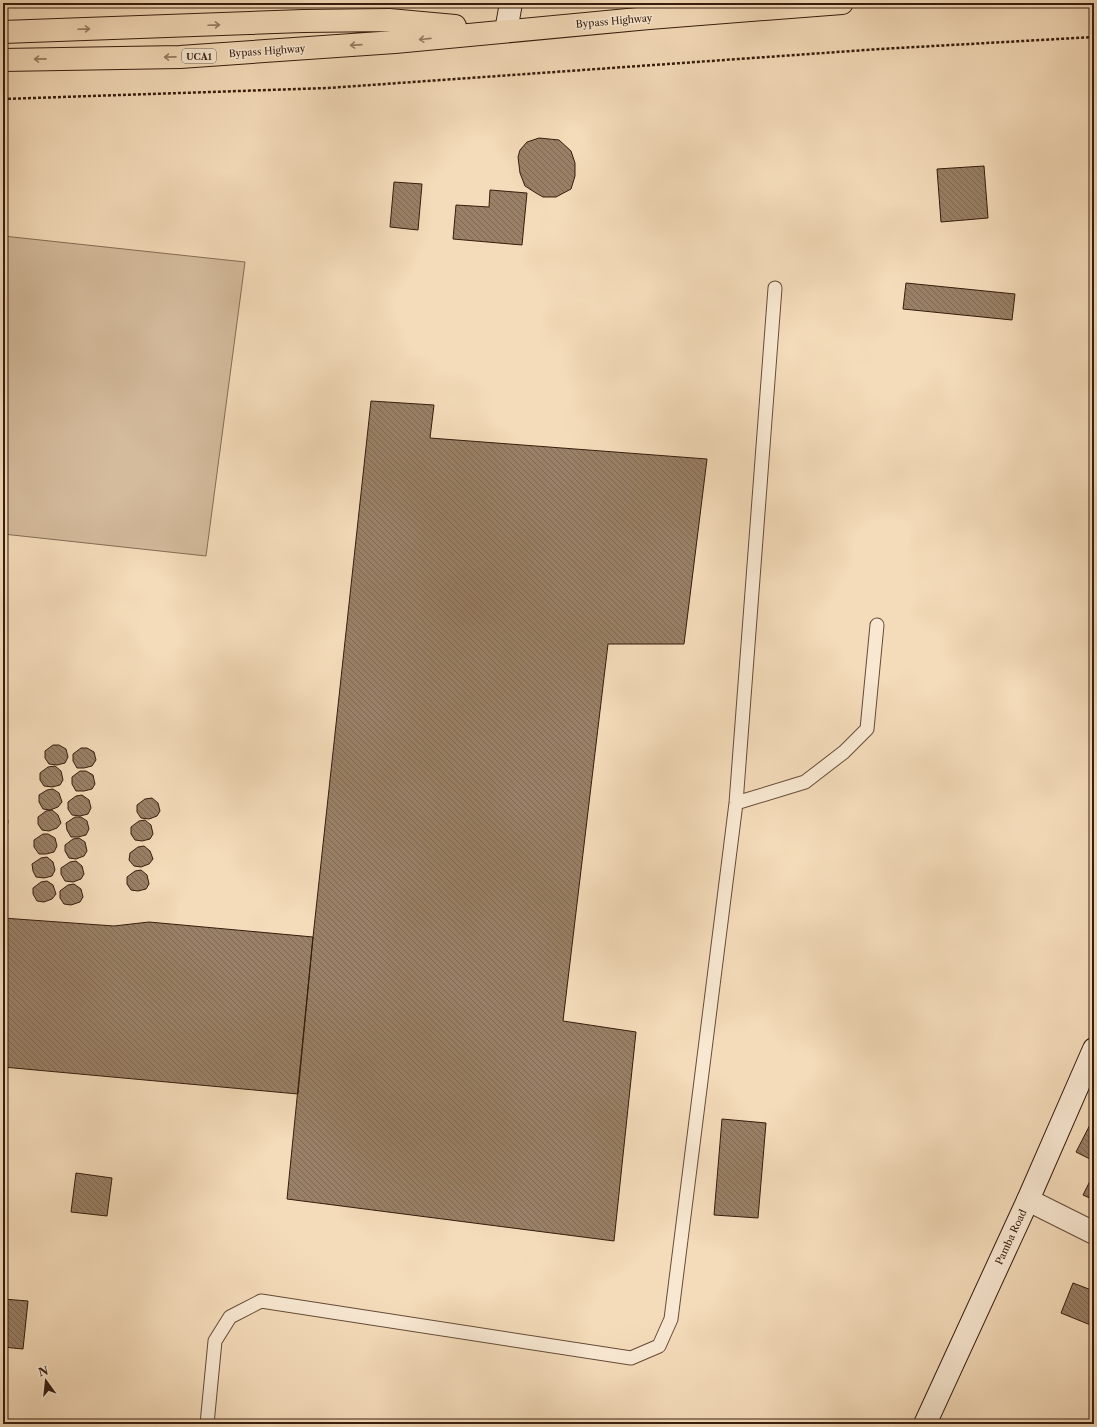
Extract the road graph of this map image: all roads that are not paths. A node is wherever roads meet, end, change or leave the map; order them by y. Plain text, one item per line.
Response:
1 (511, 3) edge
2 (842, 3) edge
3 (506, 31) junction
4 (3, 32) edge
5 (3, 60) edge
6 (775, 288) dead end
7 (877, 625) dead end
8 (736, 803) junction
9 (1094, 1049) edge
10 (1028, 1200) junction
11 (1094, 1233) edge
12 (207, 1424) edge
13 (925, 1424) edge

1 - 3 main road
2 - 3 main road, Bypass Highway / UCA1
4 -> 3 main road, Bypass Highway / UCA1
3 -> 5 main road, Bypass Highway / UCA1
6 - 8 lane
7 - 8 lane
8 - 12 lane
9 - 10 main road, Pamba Road
10 - 11 main road
10 - 13 main road, Pamba Road

